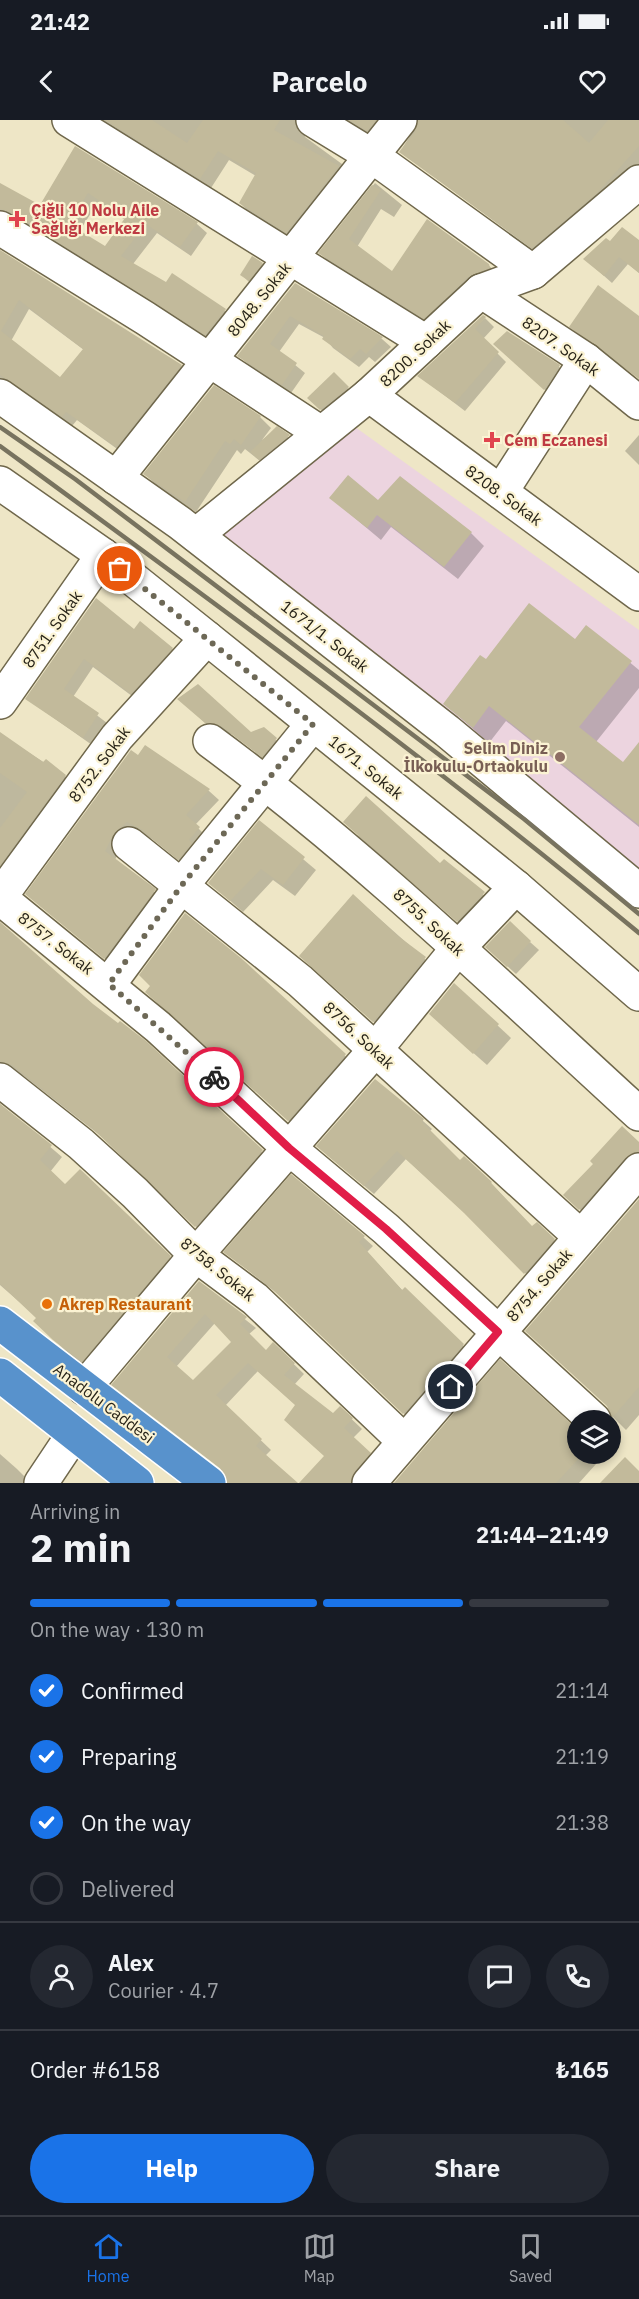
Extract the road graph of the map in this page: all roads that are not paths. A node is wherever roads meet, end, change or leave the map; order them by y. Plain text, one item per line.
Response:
1 (69, 120) edge
2 (313, 120) edge
3 (400, 120) edge
4 (372, 156) junction
5 (637, 187) edge
6 (0, 228) edge
7 (291, 258) junction
8 (533, 272) junction
9 (482, 291) junction
10 (426, 342) junction
11 (210, 360) junction
12 (586, 360) junction
13 (369, 395) junction
14 (0, 396) edge
15 (639, 403) edge
16 (321, 433) junction
17 (116, 478) junction
18 (0, 483) edge
19 (501, 492) junction
20 (196, 535) junction
21 (103, 555) junction
22 (634, 579) edge
23 (207, 638) junction
24 (0, 702) edge
25 (313, 724) junction
26 (210, 741) dead end
27 (265, 781) junction
28 (129, 844) dead end
29 (182, 885) junction
30 (516, 887) junction
31 (639, 891) edge
32 (0, 898) edge
33 (458, 948) junction
34 (109, 984) junction
35 (639, 994) edge
36 (375, 1050) junction
37 (0, 1080) edge
38 (639, 1114) edge
39 (289, 1148) junction
40 (639, 1170) edge
41 (581, 1237) junction
42 (196, 1255) junction
43 (0, 1323) edge
44 (498, 1332) junction
45 (0, 1375) edge
46 (84, 1388) junction
47 (582, 1410) edge
48 (73, 1435) junction
49 (404, 1441) junction
50 (41, 1483) edge
51 (137, 1483) edge
52 (209, 1483) edge
53 (369, 1483) edge

1 - 7 street
2 - 4 street
3 - 4 street, 8048. Sokak
4 - 7 street, 8048. Sokak
4 - 8 street
5 - 8 street, 8200. Sokak
6 - 11 street
7 - 10 street
7 - 11 street, 8048. Sokak
8 - 9 street, 8200. Sokak
9 - 10 street, 8200. Sokak
9 - 12 street, 8207. Sokak
10 - 13 street, 8200. Sokak
11 - 16 street
11 - 17 street, 8048. Sokak
12 - 15 street, 8207. Sokak
12 - 19 street
13 - 16 street, 8200. Sokak
13 - 19 street, 8208. Sokak
14 - 17 street, 1671/1. Sokak
16 - 20 street, 8200. Sokak
17 - 20 street, 1671/1. Sokak
18 - 21 street, 1671. Sokak
19 - 22 street, 8208. Sokak
20 - 31 street, 1671/1. Sokak
21 - 23 street, 1671. Sokak
21 - 24 street, 8751. Sokak
23 - 25 street, 1671. Sokak
23 - 32 street, 8752. Sokak
25 - 27 street
25 - 30 street, 1671. Sokak
26 - 27 street, 8755. Sokak
27 - 29 street
27 - 33 street, 8755. Sokak
28 - 29 street, 8756. Sokak
29 - 34 street
29 - 36 street, 8756. Sokak
30 - 33 street
30 - 35 street, 1671. Sokak
32 - 34 street, 8757. Sokak
33 - 36 street
33 - 38 street, 8755. Sokak
34 - 39 street, 8757. Sokak
36 - 39 street
36 - 41 street, 8756. Sokak
37 - 42 street, 8758. Sokak
39 - 42 street
39 - 44 street, 8757. Sokak
40 - 41 street, 8754. Sokak
41 - 44 street, 8754. Sokak
42 - 46 street
42 - 49 street, 8758. Sokak
43 - 46 highway, Anadolu Caddesi
44 - 47 street, 8757. Sokak
44 - 49 street, 8754. Sokak
45 - 48 highway
46 - 52 highway, Anadolu Caddesi
48 - 50 street
48 - 51 highway
49 - 53 street, 8754. Sokak

